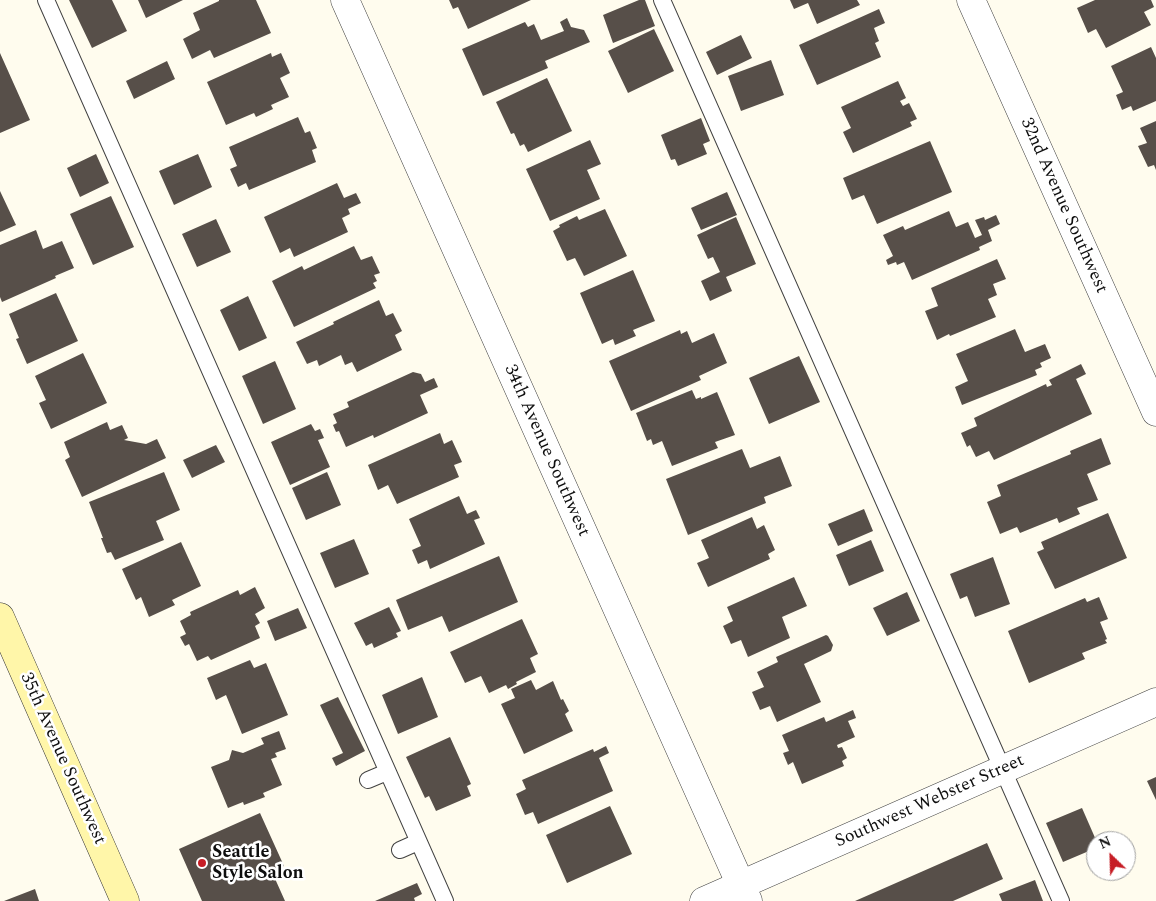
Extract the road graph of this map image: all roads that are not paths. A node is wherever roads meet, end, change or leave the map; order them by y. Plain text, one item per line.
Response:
1 (46, 0) edge
2 (345, 0) edge
3 (662, 0) edge
4 (971, 0) edge
5 (1156, 412) edge
6 (0, 617) edge
7 (1156, 702) edge
8 (1002, 770) junction
9 (387, 772) junction
10 (368, 780) dead end
11 (418, 842) junction
12 (400, 850) dead end
13 (744, 893) edge
14 (125, 901) edge
15 (445, 901) edge
16 (704, 901) edge
17 (1061, 901) edge

1 - 9 lane
2 - 13 street, 34th Avenue Southwest
3 - 8 lane
4 - 5 street, 32nd Avenue Southwest
6 - 14 main road, 35th Avenue Southwest
7 - 8 street, Southwest Webster Street
8 - 13 street, Southwest Webster Street
8 - 17 lane
9 - 10 lane
9 - 11 lane
11 - 12 lane
11 - 15 lane
13 - 16 street, Southwest Webster Street

